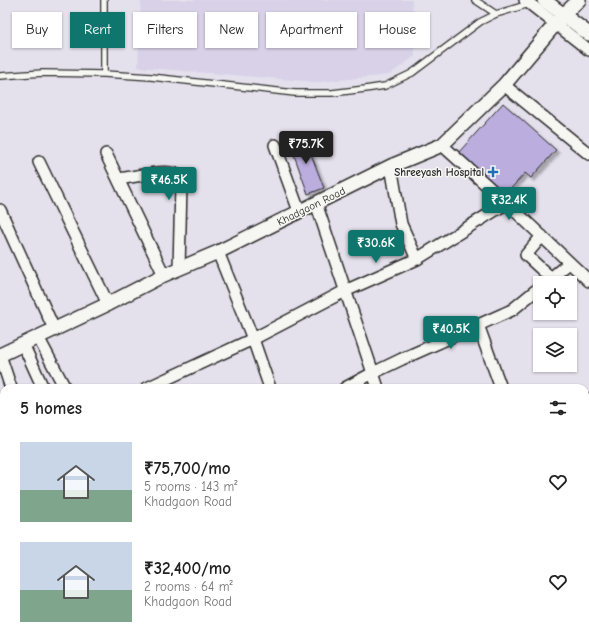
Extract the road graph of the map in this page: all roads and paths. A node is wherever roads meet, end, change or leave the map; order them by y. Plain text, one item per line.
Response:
1 (104, 0) edge
2 (475, 0) edge
3 (544, 0) edge
4 (581, 0) edge
5 (527, 2) edge
6 (589, 6) edge
7 (496, 14) junction
8 (560, 20) junction
9 (589, 34) edge
10 (589, 50) edge
11 (104, 74) junction
12 (0, 76) edge
13 (504, 85) junction
14 (275, 145) dead end
15 (442, 145) junction
16 (106, 154) dead end
17 (589, 154) edge
18 (39, 162) dead end
19 (391, 166) junction
20 (119, 180) junction
21 (316, 203) junction
22 (507, 203) junction
23 (0, 210) edge
24 (299, 211) junction
25 (542, 236) junction
26 (218, 252) junction
27 (417, 259) junction
28 (569, 263) junction
29 (179, 269) junction
30 (164, 275) junction
31 (544, 276) edge
32 (554, 276) edge
33 (589, 282) edge
34 (345, 291) junction
35 (533, 293) edge
36 (108, 304) junction
37 (478, 325) junction
38 (54, 329) junction
39 (38, 337) junction
40 (253, 339) junction
41 (23, 344) junction
42 (0, 355) edge
43 (373, 373) junction
44 (10, 384) edge
45 (40, 384) edge
46 (63, 384) edge
47 (156, 384) edge
48 (269, 384) edge
49 (353, 384) edge
50 (377, 384) edge
51 (499, 384) edge

1 - 11 lane
2 - 7 lane
3 - 8 street
4 - 6 street
4 - 8 street, Khadgaon Road
5 - 7 lane
5 - 8 street
7 - 11 lane
8 - 9 street
8 - 10 street
8 - 13 street, Khadgaon Road
11 - 12 lane
13 - 15 street, Khadgaon Road
13 - 17 street
14 - 24 street
15 - 19 street, Khadgaon Road
15 - 22 street
16 - 20 street
18 - 36 street
19 - 21 street, Khadgaon Road
19 - 27 street
20 - 29 street
20 - 30 street
21 - 24 street, Khadgaon Road
21 - 34 street
22 - 25 street
22 - 27 street
23 - 38 street
24 - 26 street, Khadgaon Road
25 - 28 street
25 - 31 street
26 - 29 street, Khadgaon Road
26 - 40 street
27 - 34 street
28 - 32 street
28 - 33 street
29 - 30 street, Khadgaon Road
30 - 36 street, Khadgaon Road
34 - 40 street
34 - 43 street
35 - 37 street
36 - 38 street, Khadgaon Road
37 - 43 street
37 - 51 street
38 - 39 street, Khadgaon Road
39 - 41 street, Khadgaon Road
39 - 46 street
40 - 47 street
40 - 48 street
41 - 42 street, Khadgaon Road
41 - 45 street
42 - 44 street
43 - 49 street
43 - 50 street

